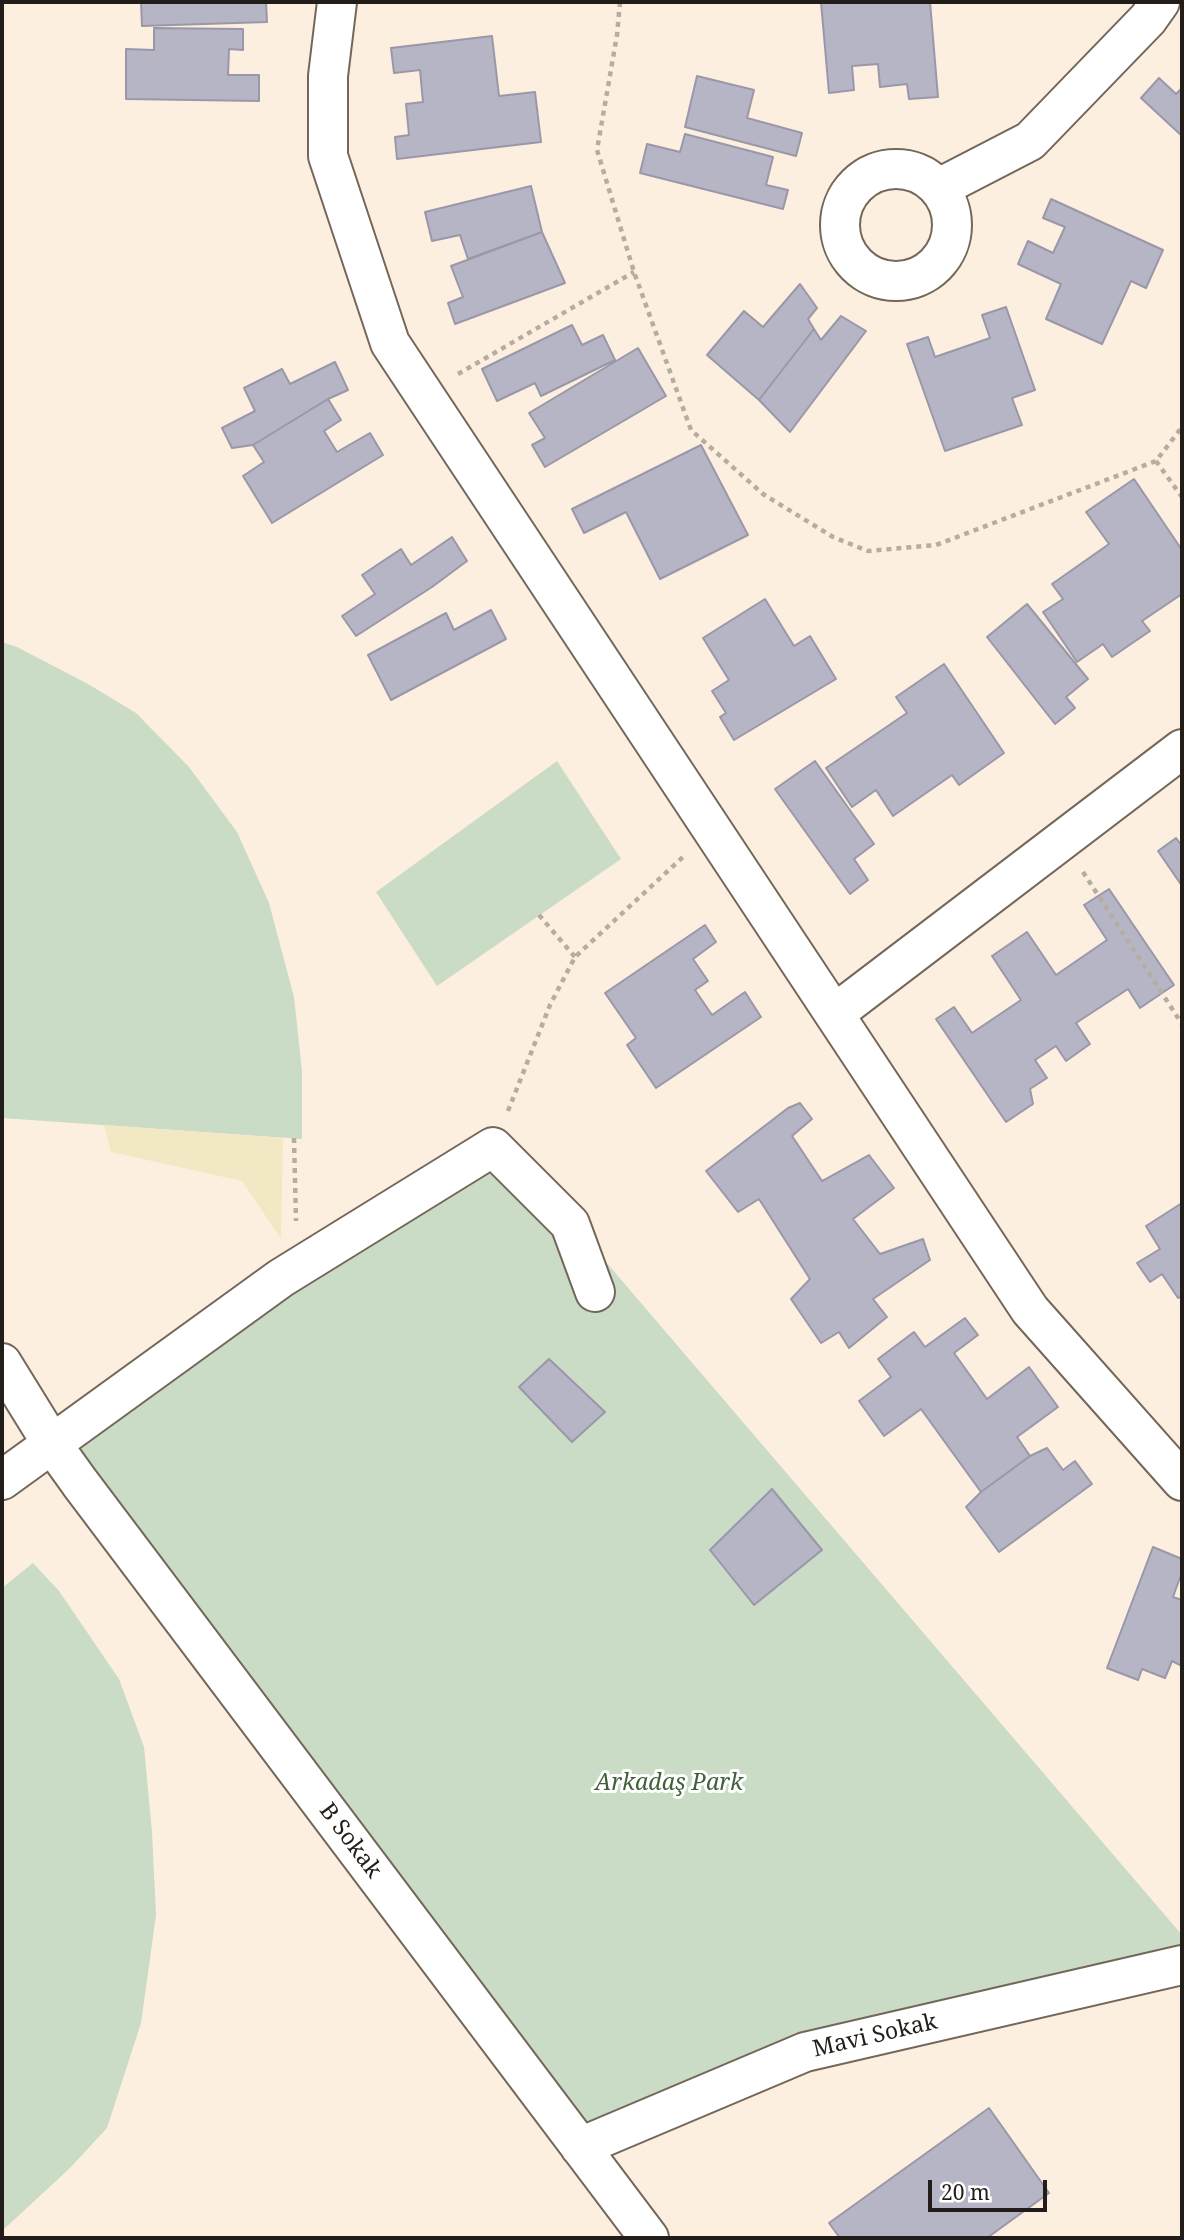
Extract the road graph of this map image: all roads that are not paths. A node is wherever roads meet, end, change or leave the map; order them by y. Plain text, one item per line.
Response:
1 (337, 2) edge
2 (1160, 2) edge
3 (939, 188) dead end
4 (1182, 749) edge
5 (834, 1014) junction
6 (595, 1292) dead end
7 (2, 1363) edge
8 (52, 1444) junction
9 (2, 1480) edge
10 (1182, 1481) edge
11 (1182, 1965) edge
12 (580, 2147) junction
13 (649, 2238) edge

1 - 5 lane
2 - 3 lane
4 - 5 lane
5 - 10 lane
6 - 8 lane
7 - 8 lane, B Sokak
8 - 9 lane
8 - 12 lane, B Sokak
11 - 12 lane, Mavi Sokak
12 - 13 lane, B Sokak

